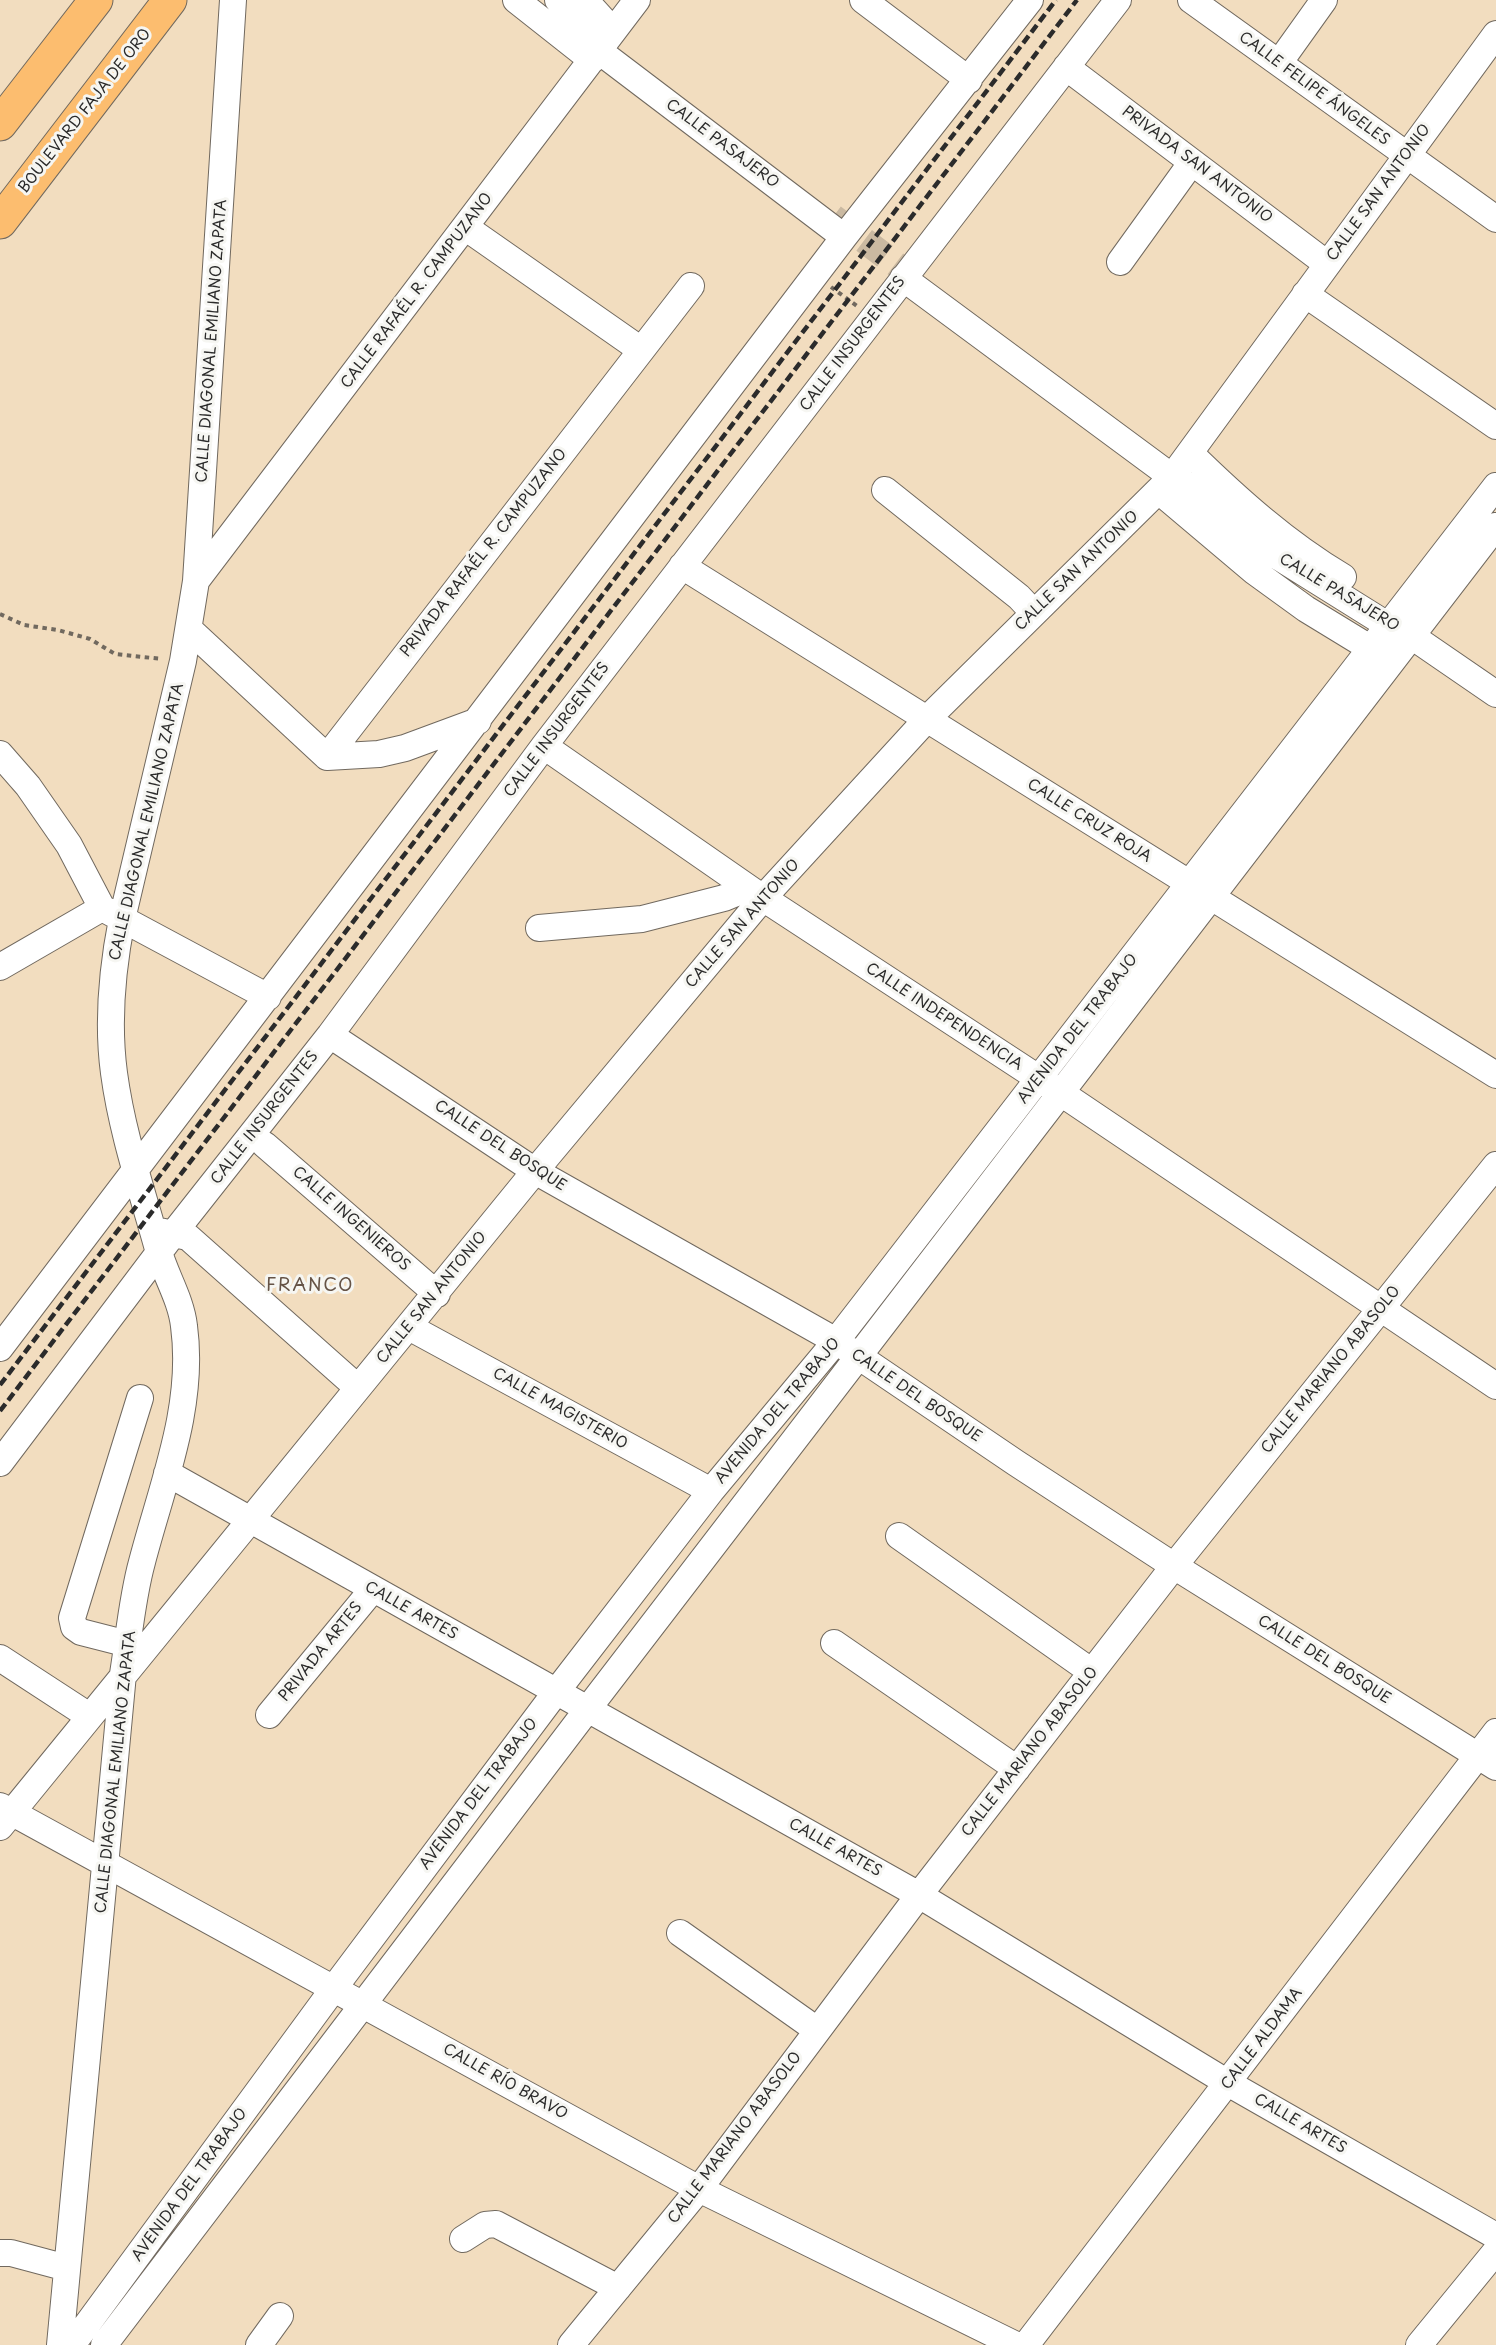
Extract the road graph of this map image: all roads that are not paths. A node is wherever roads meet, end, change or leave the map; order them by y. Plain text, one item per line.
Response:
1 (96, 0) edge
2 (170, 0) edge
3 (233, 0) edge
4 (516, 0) edge
5 (558, 0) edge
6 (585, 0) edge
7 (637, 0) edge
8 (863, 0) edge
9 (1030, 0) edge
10 (1118, 0) edge
11 (1191, 0) edge
12 (1324, 0) edge
13 (1496, 34) edge
14 (600, 45) junction
15 (1279, 63) junction
16 (1066, 67) junction
17 (969, 80) junction
18 (0, 124) edge
19 (1407, 155) junction
20 (1192, 162) junction
21 (1496, 219) edge
22 (0, 222) edge
23 (465, 227) junction
24 (844, 237) junction
25 (1120, 262) dead end
26 (1328, 264) junction
27 (903, 278) junction
28 (691, 286) dead end
29 (1305, 294) junction
30 (642, 350) junction
31 (1496, 426) edge
32 (1190, 453) junction
33 (1173, 484) junction
34 (1496, 486) edge
35 (885, 490) dead end
36 (1496, 526) edge
37 (682, 567) junction
38 (196, 581) junction
39 (1034, 613) junction
40 (1394, 619) junction
41 (190, 630) junction
42 (1417, 632) junction
43 (1370, 648) junction
44 (1393, 662) junction
45 (1496, 694) edge
46 (927, 719) junction
47 (478, 722) junction
48 (544, 746) junction
49 (405, 748) junction
50 (0, 754) edge
51 (327, 757) junction
52 (435, 778) junction
53 (1190, 884) junction
54 (755, 893) junction
55 (1211, 897) junction
56 (112, 914) junction
57 (539, 928) dead end
58 (0, 967) edge
59 (268, 997) junction
60 (330, 1035) junction
61 (1496, 1075) edge
62 (1039, 1079) junction
63 (1061, 1093) junction
64 (265, 1145) dead end
65 (1496, 1165) edge
66 (135, 1171) junction
67 (535, 1171) junction
68 (168, 1238) junction
69 (437, 1294) junction
70 (1381, 1308) junction
71 (409, 1327) junction
72 (836, 1341) junction
73 (0, 1348) edge
74 (859, 1358) junction
75 (1496, 1386) edge
76 (358, 1388) junction
77 (140, 1398) dead end
78 (0, 1463) edge
79 (167, 1473) junction
80 (711, 1491) junction
81 (249, 1520) junction
82 (899, 1536) dead end
83 (1174, 1566) junction
84 (373, 1589) junction
85 (834, 1643) dead end
86 (128, 1644) junction
87 (0, 1658) edge
88 (1092, 1672) junction
89 (123, 1674) junction
90 (556, 1692) junction
91 (587, 1710) junction
92 (269, 1715) dead end
93 (89, 1716) junction
94 (1496, 1732) edge
95 (1487, 1761) edge
96 (1017, 1769) junction
97 (4, 1815) edge
98 (106, 1863) junction
99 (919, 1895) junction
100 (680, 1933) dead end
101 (334, 1988) junction
102 (363, 2004) junction
103 (818, 2030) junction
104 (1228, 2083) junction
105 (699, 2189) junction
106 (1496, 2236) edge
107 (464, 2239) dead end
108 (1496, 2251) edge
109 (0, 2253) edge
110 (68, 2268) junction
111 (618, 2288) junction
112 (280, 2316) dead end
113 (60, 2345) edge
114 (72, 2345) edge
115 (104, 2345) edge
116 (259, 2345) edge
117 (571, 2345) edge
118 (1016, 2345) edge
119 (1026, 2345) edge
120 (1419, 2345) edge

1 - 18 main road
2 - 22 main road, BOULEVARD FAJA DE ORO
3 - 38 street, CALLE DIAGONAL EMILIANO ZAPATA
4 - 14 street
5 - 14 street, CALLE PASAJERO
6 - 14 street
7 - 14 street, CALLE RAFAÉL R. CAMPUZANO
8 - 17 street
9 - 17 street
10 - 16 street, CALLE INSURGENTES
11 - 15 street, CALLE FELIPE ÁNGELES
12 - 15 street
13 - 19 street, CALLE SAN ANTONIO
14 - 23 street, CALLE RAFAÉL R. CAMPUZANO
14 - 24 street, CALLE PASAJERO
15 - 19 street, CALLE FELIPE ÁNGELES
16 - 20 street, PRIVADA SAN ANTONIO
16 - 27 street, CALLE INSURGENTES
17 - 24 street
19 - 21 street, CALLE FELIPE ÁNGELES
19 - 26 street, CALLE SAN ANTONIO
20 - 25 street
20 - 26 street, PRIVADA SAN ANTONIO
23 - 30 street
23 - 38 street, CALLE RAFAÉL R. CAMPUZANO
24 - 47 street
26 - 29 street, CALLE SAN ANTONIO
27 - 33 street, CALLE PASAJERO
27 - 37 street, CALLE INSURGENTES
28 - 30 street, PRIVADA RAFAÉL R. CAMPUZANO
29 - 31 street
29 - 32 street, CALLE SAN ANTONIO
30 - 51 street, PRIVADA RAFAÉL R. CAMPUZANO
32 - 33 street, CALLE SAN ANTONIO
32 - 40 street
33 - 39 street, CALLE SAN ANTONIO
33 - 40 street, CALLE PASAJERO
33 - 43 street
34 - 40 street, AVENIDA DEL TRABAJO
35 - 39 street
36 - 42 street, AVENIDA DEL TRABAJO
37 - 46 street, CALLE CRUZ ROJA
37 - 48 street, CALLE INSURGENTES
38 - 41 street, CALLE DIAGONAL EMILIANO ZAPATA
39 - 46 street, CALLE SAN ANTONIO
40 - 42 street, CALLE PASAJERO
40 - 43 street, AVENIDA DEL TRABAJO
41 - 51 street
41 - 56 street, CALLE DIAGONAL EMILIANO ZAPATA
42 - 44 street, AVENIDA DEL TRABAJO
42 - 45 street, CALLE PASAJERO
43 - 44 street
43 - 53 street, AVENIDA DEL TRABAJO
44 - 55 street, AVENIDA DEL TRABAJO
46 - 53 street, CALLE CRUZ ROJA
46 - 54 street, CALLE SAN ANTONIO
47 - 49 street
47 - 52 street
48 - 54 street, CALLE INDEPENDENCIA
48 - 60 street, CALLE INSURGENTES
49 - 51 street
49 - 52 street
50 - 56 street
52 - 59 street
53 - 55 street, CALLE CRUZ ROJA
53 - 62 street, AVENIDA DEL TRABAJO
54 - 57 street
54 - 62 street, CALLE INDEPENDENCIA
54 - 67 street, CALLE SAN ANTONIO
55 - 61 street, CALLE CRUZ ROJA
55 - 63 street, AVENIDA DEL TRABAJO
56 - 58 street
56 - 59 street
56 - 66 street, CALLE DIAGONAL EMILIANO ZAPATA
59 - 66 street
60 - 67 street, CALLE DEL BOSQUE
60 - 68 street, CALLE INSURGENTES
62 - 63 street, CALLE INDEPENDENCIA
62 - 72 street, AVENIDA DEL TRABAJO
63 - 70 street, CALLE INDEPENDENCIA
63 - 74 street, AVENIDA DEL TRABAJO
64 - 69 street, CALLE INGENIEROS
65 - 70 street, CALLE MARIANO ABASOLO
66 - 68 street, CALLE DIAGONAL EMILIANO ZAPATA
66 - 73 street
67 - 69 street, CALLE SAN ANTONIO
67 - 72 street, CALLE DEL BOSQUE
68 - 76 street
68 - 78 street, CALLE INSURGENTES
68 - 79 street, CALLE DIAGONAL EMILIANO ZAPATA
69 - 71 street, CALLE SAN ANTONIO
70 - 75 street, CALLE INDEPENDENCIA
70 - 83 street, CALLE MARIANO ABASOLO
71 - 76 street, CALLE SAN ANTONIO
71 - 80 street, CALLE MAGISTERIO
72 - 74 street, CALLE DEL BOSQUE
72 - 80 street, AVENIDA DEL TRABAJO
74 - 83 street, CALLE DEL BOSQUE
74 - 91 street, AVENIDA DEL TRABAJO
76 - 81 street, CALLE SAN ANTONIO
77 - 86 street
79 - 81 street, CALLE ARTES
79 - 86 street, CALLE DIAGONAL EMILIANO ZAPATA
80 - 90 street, AVENIDA DEL TRABAJO
81 - 84 street, CALLE ARTES
81 - 89 street, CALLE SAN ANTONIO
82 - 88 street
83 - 88 street, CALLE MARIANO ABASOLO
83 - 95 street, CALLE DEL BOSQUE
84 - 90 street, CALLE ARTES
84 - 92 street, PRIVADA ARTES
85 - 96 street
86 - 89 street, CALLE DIAGONAL EMILIANO ZAPATA
87 - 93 street
88 - 96 street, CALLE MARIANO ABASOLO
89 - 93 street, CALLE SAN ANTONIO
89 - 98 street, CALLE DIAGONAL EMILIANO ZAPATA
90 - 91 street, CALLE ARTES
90 - 101 street, AVENIDA DEL TRABAJO
91 - 99 street, CALLE ARTES
91 - 102 street, AVENIDA DEL TRABAJO
93 - 97 street, CALLE SAN ANTONIO
94 - 95 street, CALLE ALDAMA
95 - 104 street, CALLE ALDAMA
96 - 99 street, CALLE MARIANO ABASOLO
97 - 98 street, CALLE RÍO BRAVO
98 - 101 street, CALLE RÍO BRAVO
98 - 110 street, CALLE DIAGONAL EMILIANO ZAPATA
99 - 103 street, CALLE MARIANO ABASOLO
99 - 104 street, CALLE ARTES
100 - 103 street
101 - 102 street, CALLE RÍO BRAVO
101 - 114 street, AVENIDA DEL TRABAJO
102 - 105 street, CALLE RÍO BRAVO
102 - 115 street, AVENIDA DEL TRABAJO
103 - 105 street, CALLE MARIANO ABASOLO
104 - 106 street, CALLE ARTES
104 - 119 street, CALLE ALDAMA
105 - 111 street, CALLE MARIANO ABASOLO
105 - 118 street, CALLE RÍO BRAVO
107 - 111 street
108 - 120 street
109 - 110 street
110 - 113 street, CALLE DIAGONAL EMILIANO ZAPATA
111 - 117 street, CALLE MARIANO ABASOLO
112 - 116 street

